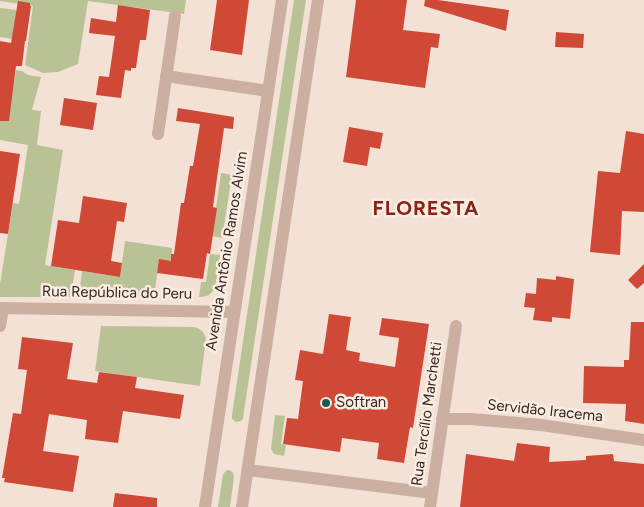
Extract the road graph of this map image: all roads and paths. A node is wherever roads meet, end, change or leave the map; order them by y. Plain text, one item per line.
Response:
1 (282, 0) edge
2 (312, 0) edge
3 (318, 0) edge
4 (175, 16) dead end
5 (312, 40) junction
6 (166, 76) junction
7 (268, 91) junction
8 (158, 134) dead end
9 (1, 308) edge
10 (234, 312) junction
11 (0, 326) edge
12 (456, 326) dead end
13 (442, 419) junction
14 (644, 440) edge
15 (248, 470) junction
16 (432, 492) junction
17 (204, 507) edge
18 (242, 507) edge
19 (430, 507) edge

1 - 7 street, Avenida Antônio Ramos Alvim
2 - 5 street
3 - 5 street
4 - 6 street
5 - 15 street
6 - 7 street
6 - 8 street
7 - 10 street, Avenida Antônio Ramos Alvim
9 - 10 street, Rua República do Peru
9 - 11 street
10 - 17 street, Avenida Antônio Ramos Alvim
12 - 13 street, Rua Tercílio Marchetti
13 - 14 street, Servidão Iracema
13 - 16 street, Rua Tercílio Marchetti
15 - 16 street
15 - 18 street
16 - 19 street, Rua Tercílio Marchetti

